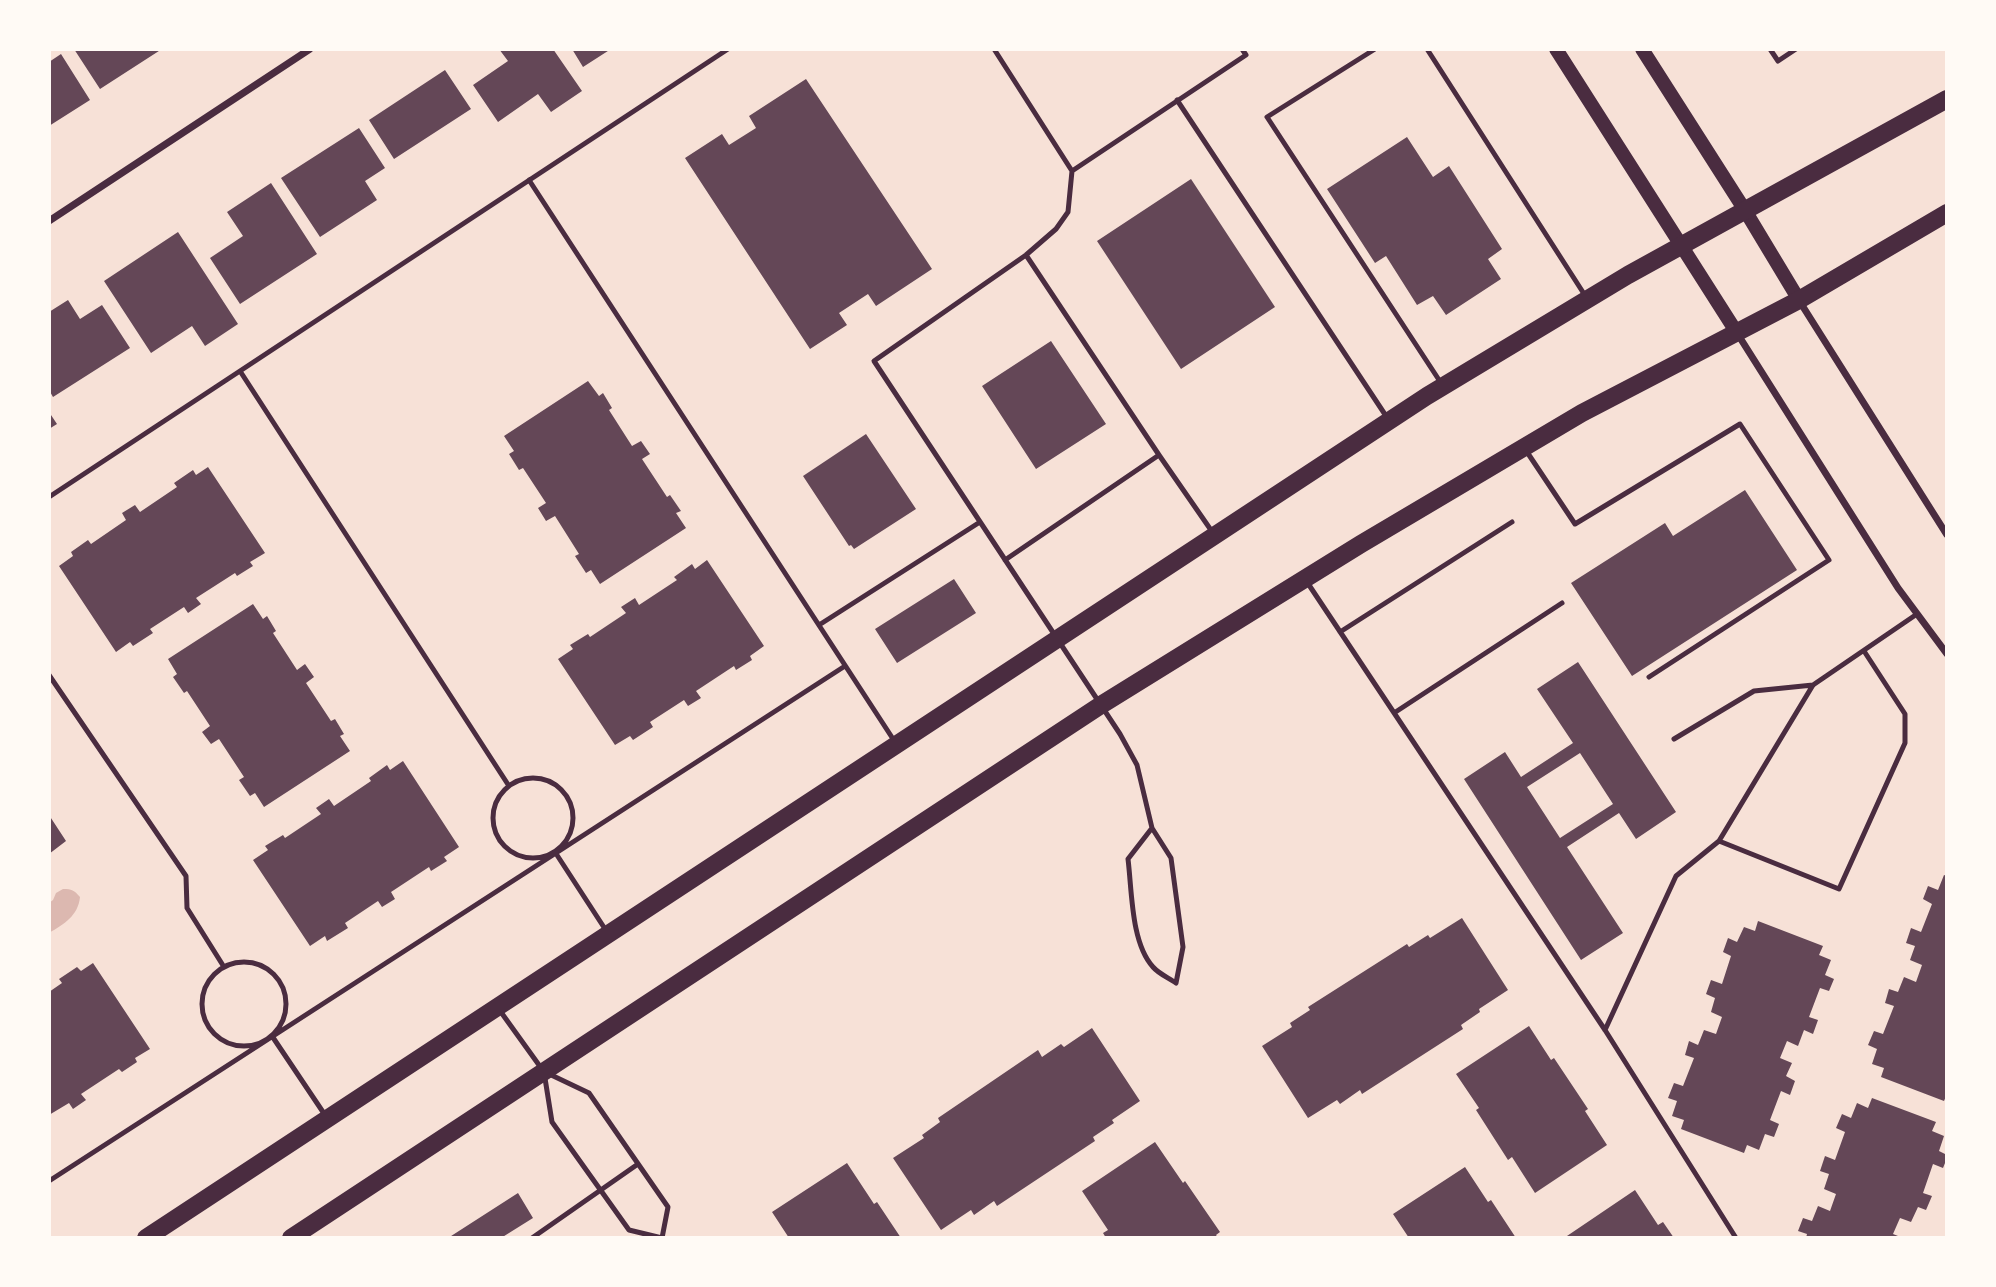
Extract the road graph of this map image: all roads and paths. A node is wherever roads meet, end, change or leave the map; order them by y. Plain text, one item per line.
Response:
1 (310, 49) edge
2 (729, 49) edge
3 (994, 49) edge
4 (1242, 49) edge
5 (1375, 49) edge
6 (1427, 49) edge
7 (1556, 49) edge
8 (1642, 49) edge
9 (1770, 49) edge
10 (1796, 49) edge
11 (1947, 99) edge
12 (1177, 100) junction
13 (1072, 171) junction
14 (529, 180) junction
15 (1746, 212) junction
16 (1947, 213) edge
17 (49, 221) edge
18 (1682, 247) junction
19 (1026, 255) junction
20 (1587, 299) junction
21 (1799, 300) junction
22 (1737, 332) junction
23 (240, 371) junction
24 (1443, 386) junction
25 (1389, 420) junction
26 (1524, 447) junction
27 (1159, 455) junction
28 (49, 497) edge
29 (980, 522) junction
30 (1512, 522) dead end
31 (1214, 535) junction
32 (1947, 535) edge
33 (1005, 560) junction
34 (1305, 579) junction
35 (1562, 603) dead end
36 (1917, 614) junction
37 (819, 625) junction
38 (1340, 632) junction
39 (1057, 638) junction
40 (1864, 651) junction
41 (1947, 654) edge
42 (845, 666) junction
43 (49, 675) edge
44 (1649, 677) dead end
45 (1813, 685) junction
46 (1101, 705) junction
47 (1394, 713) junction
48 (1674, 739) dead end
49 (897, 745) junction
50 (509, 786) junction
51 (1152, 828) junction
52 (1719, 841) junction
53 (555, 852) junction
54 (609, 934) junction
55 (224, 968) junction
56 (497, 1007) junction
57 (1605, 1030) junction
58 (272, 1036) junction
59 (544, 1072) junction
60 (328, 1119) junction
61 (638, 1164) junction
62 (49, 1181) edge
63 (601, 1189) junction
64 (146, 1238) edge
65 (291, 1238) edge
66 (532, 1238) edge
67 (662, 1238) edge
68 (1736, 1238) edge

1 - 17 street
2 - 14 lane
3 - 13 lane
4 - 12 lane
5 - 24 lane
6 - 20 lane
7 - 18 main road
8 - 15 main road
9 - 10 lane
11 - 15 main road
12 - 13 lane
12 - 25 lane
13 - 19 lane
14 - 23 lane
14 - 37 lane
15 - 18 main road
15 - 21 main road
16 - 21 main road
18 - 20 main road
18 - 22 main road
19 - 27 lane
19 - 29 lane
20 - 24 main road
21 - 22 main road
21 - 32 street
22 - 26 main road
22 - 36 street
23 - 28 lane
23 - 50 lane
24 - 25 main road
25 - 31 main road
26 - 34 main road
26 - 44 lane
27 - 31 lane
27 - 33 lane
29 - 33 lane
29 - 37 lane
30 - 38 lane
31 - 39 main road
33 - 39 lane
34 - 38 lane
34 - 46 main road
35 - 47 lane
36 - 40 lane
36 - 41 street
37 - 42 lane
38 - 47 lane
39 - 46 lane
39 - 49 main road
40 - 45 lane
40 - 52 lane
42 - 49 lane
42 - 53 lane
43 - 55 lane
45 - 48 lane
45 - 52 lane
46 - 51 lane
46 - 59 main road
47 - 57 lane
49 - 54 main road
50 - 53 lane
50 - 53 lane
51 - 51 lane
52 - 57 lane
53 - 54 lane
53 - 58 lane
54 - 56 main road
55 - 58 lane
55 - 58 lane
56 - 59 lane
56 - 60 main road
57 - 68 lane
58 - 60 lane
58 - 62 lane
59 - 61 lane
59 - 63 lane
59 - 65 main road
60 - 64 main road
61 - 63 lane
61 - 67 lane
63 - 66 lane
63 - 67 lane

